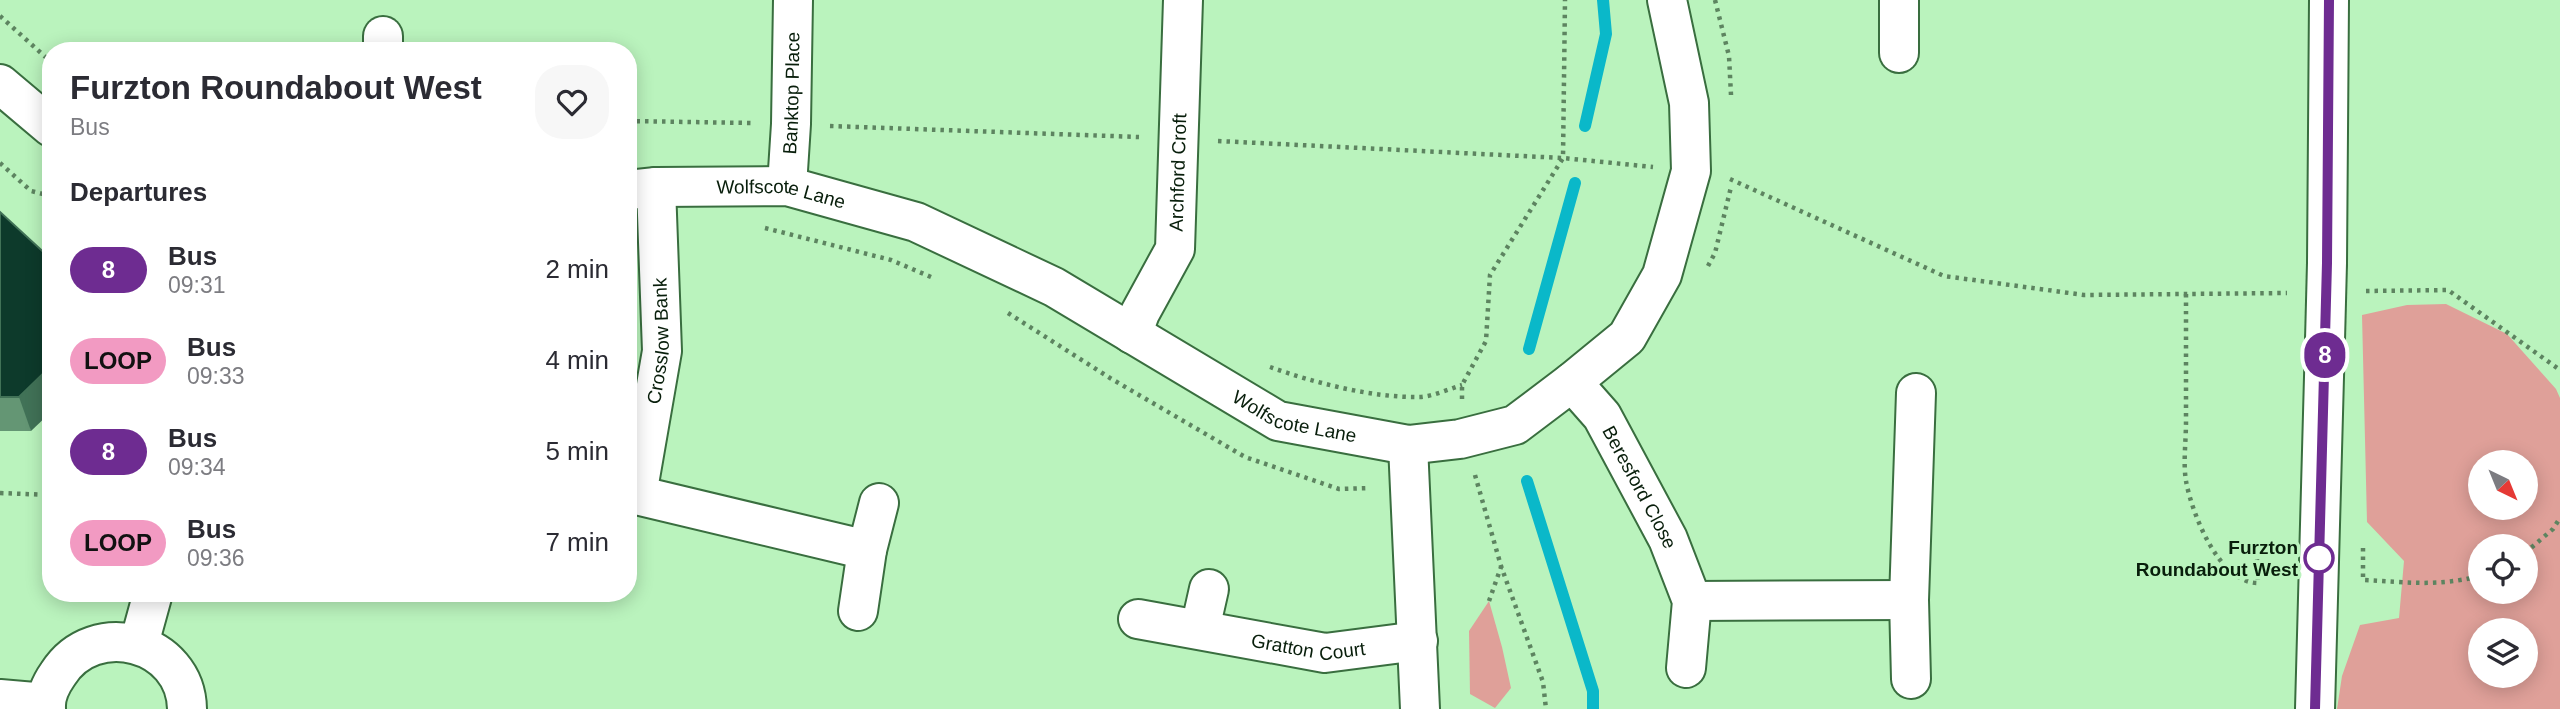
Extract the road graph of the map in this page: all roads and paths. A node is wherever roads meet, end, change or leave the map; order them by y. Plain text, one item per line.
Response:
1 (793, 0) edge
2 (1183, 0) edge
3 (1564, 0) edge
4 (1667, 0) edge
5 (1715, 0) edge
6 (1899, 0) edge
7 (2329, 0) edge
8 (0, 16) edge
9 (1899, 53) dead end
10 (42, 54) edge
11 (0, 84) edge
12 (1731, 97) dead end
13 (42, 119) edge
14 (637, 121) edge
15 (791, 124) junction
16 (1180, 139) junction
17 (1563, 158) junction
18 (0, 163) edge
19 (1732, 166) dead end
20 (1691, 171) junction
21 (1733, 180) junction
22 (787, 186) junction
23 (642, 188) edge
24 (42, 192) edge
25 (764, 228) dead end
26 (1703, 277) dead end
27 (940, 280) dead end
28 (2355, 292) dead end
29 (2288, 293) dead end
30 (2186, 294) junction
31 (1000, 307) dead end
32 (1132, 334) junction
33 (1263, 365) dead end
34 (2560, 370) edge
35 (1572, 382) junction
36 (1462, 385) junction
37 (1916, 393) dead end
38 (1460, 439) junction
39 (1408, 445) junction
40 (637, 470) edge
41 (1408, 488) junction
42 (0, 493) edge
43 (42, 495) edge
44 (637, 495) edge
45 (879, 503) dead end
46 (2560, 518) edge
47 (2538, 542) edge
48 (2363, 548) dead end
49 (867, 550) junction
50 (2257, 556) dead end
51 (1501, 566) junction
52 (2468, 579) edge
53 (1209, 589) dead end
54 (1909, 600) junction
55 (1489, 601) dead end
56 (1692, 601) junction
57 (151, 602) edge
58 (858, 611) dead end
59 (1138, 619) dead end
60 (1200, 629) junction
61 (1418, 641) junction
62 (139, 644) junction
63 (1686, 668) dead end
64 (1911, 679) dead end
65 (0, 699) edge
66 (46, 706) edge
67 (187, 709) edge
68 (1420, 709) edge
69 (1546, 709) edge
70 (2315, 709) edge

1 - 15 street, Banktop Place
2 - 16 street, Archford Croft
3 - 17 path
4 - 20 street, Wolfscote Lane
5 - 12 path
6 - 9 street
7 - 70 street, bridge
8 - 10 path
11 - 13 street
14 - 15 path
15 - 16 path
15 - 22 street, Banktop Place
16 - 17 path
16 - 32 street, Archford Croft
17 - 20 path
17 - 36 path
18 - 24 path
19 - 21 path
20 - 21 path
20 - 35 street, Wolfscote Lane
21 - 26 path
21 - 30 path
22 - 23 street, Wolfscote Lane
22 - 32 street, Wolfscote Lane
23 - 40 street, Crosslow Bank
25 - 27 path
28 - 34 path
29 - 30 path
30 - 50 path
31 - 41 path
32 - 39 street, Wolfscote Lane
33 - 36 path
35 - 38 street, Wolfscote Lane
35 - 56 street, Beresford Close
36 - 38 path
37 - 54 street
38 - 39 street, Wolfscote Lane
39 - 41 street
41 - 51 path
41 - 61 street
42 - 43 path
44 - 49 street, Crosslow Bank
45 - 49 street
46 - 47 path
48 - 52 path
49 - 58 street
51 - 55 path
51 - 69 path
53 - 60 street
54 - 56 street
54 - 64 street
56 - 63 street, Beresford Close
57 - 62 street
59 - 60 street, Gratton Court
60 - 61 street, Gratton Court
61 - 68 street
62 - 66 street
62 - 67 street
65 - 66 street

